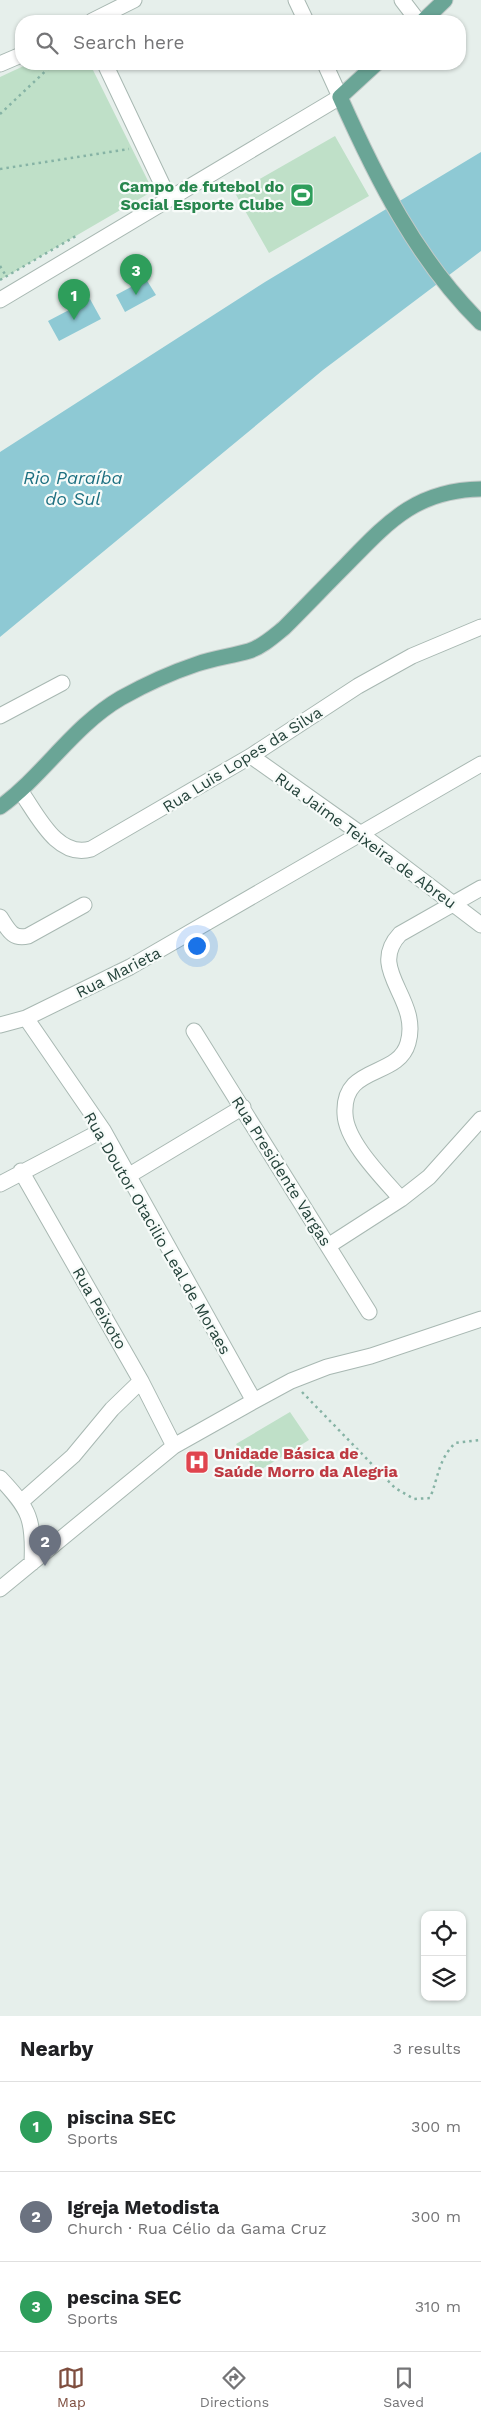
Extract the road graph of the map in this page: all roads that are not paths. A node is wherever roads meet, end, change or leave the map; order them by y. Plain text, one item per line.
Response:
1 (134, 0) edge
2 (296, 0) edge
3 (402, 0) edge
4 (445, 0) edge
5 (104, 15) edge
6 (303, 15) edge
7 (413, 15) edge
8 (429, 15) edge
9 (15, 57) edge
10 (0, 64) edge
11 (108, 70) edge
12 (328, 70) edge
13 (369, 70) edge
14 (340, 97) junction
15 (169, 198) junction
16 (0, 300) edge
17 (481, 322) edge
18 (481, 489) edge
19 (481, 627) edge
20 (62, 683) dead end
21 (0, 716) edge
22 (251, 756) junction
23 (481, 764) edge
24 (22, 792) junction
25 (0, 807) edge
26 (361, 834) junction
27 (481, 888) edge
28 (453, 903) junction
29 (84, 905) dead end
30 (0, 917) edge
31 (481, 924) edge
32 (26, 1018) junction
33 (0, 1026) edge
34 (194, 1031) dead end
35 (243, 1107) junction
36 (481, 1119) edge
37 (102, 1130) junction
38 (22, 1171) junction
39 (128, 1176) junction
40 (0, 1184) edge
41 (401, 1199) junction
42 (328, 1246) junction
43 (369, 1312) dead end
44 (481, 1319) edge
45 (141, 1381) junction
46 (254, 1401) junction
47 (174, 1446) junction
48 (0, 1478) edge
49 (22, 1501) junction
50 (32, 1563) junction
51 (0, 1589) edge

1 - 5 street
2 - 6 street
3 - 7 street
4 - 8 main road
9 - 10 street
11 - 15 street
12 - 14 street
13 - 14 main road
14 - 15 street
14 - 17 main road
15 - 16 street
18 - 24 main road
19 - 22 street, Rua Luis Lopes da Silva
20 - 21 street
22 - 24 street, Rua Luis Lopes da Silva
22 - 26 street, Rua Jaime Teixeira de Abreu
23 - 26 street, Rua Marieta
24 - 25 main road
26 - 28 street, Rua Jaime Teixeira de Abreu
26 - 32 street, Rua Marieta
27 - 28 street
28 - 31 street, Rua Jaime Teixeira de Abreu
28 - 41 street
29 - 30 street
32 - 33 street, Rua Marieta
32 - 37 street, Rua Doutor Otacilio Leal de Moraes
34 - 35 street, Rua Presidente Vargas
35 - 39 street
35 - 42 street, Rua Presidente Vargas
36 - 41 street
37 - 38 street
37 - 39 street, Rua Doutor Otacilio Leal de Moraes
38 - 40 street
38 - 45 street, Rua Peixoto
39 - 46 street, Rua Doutor Otacilio Leal de Moraes
41 - 42 street
42 - 43 street, Rua Presidente Vargas
44 - 46 street
45 - 47 street, Rua Peixoto
45 - 49 street
46 - 47 street
47 - 50 street
48 - 49 street
49 - 50 street
50 - 51 street

